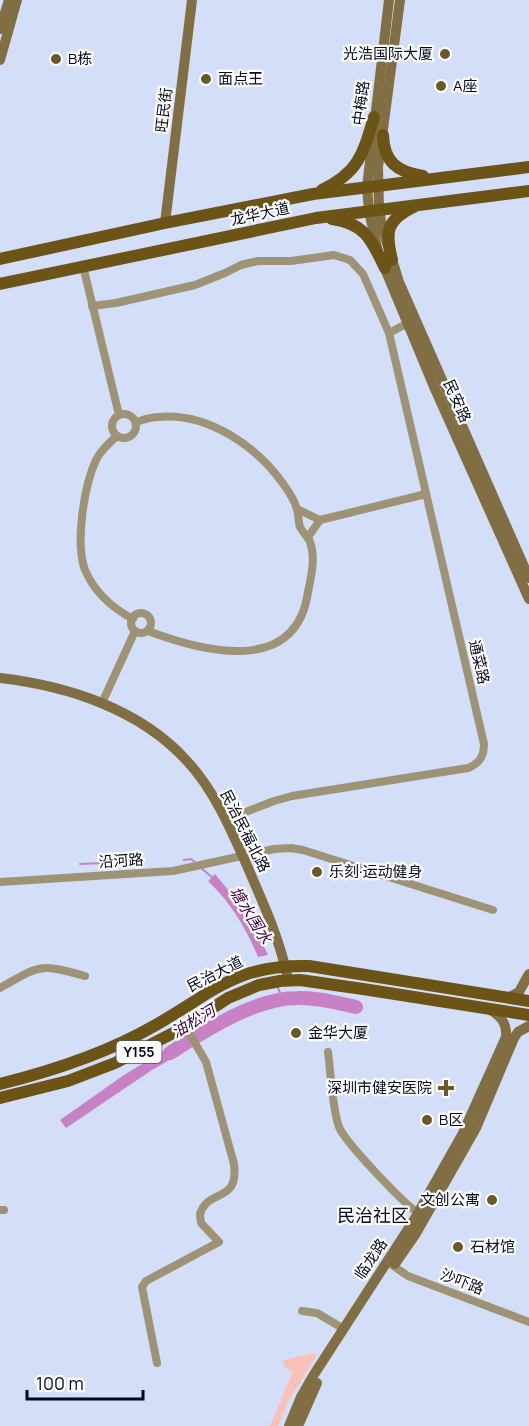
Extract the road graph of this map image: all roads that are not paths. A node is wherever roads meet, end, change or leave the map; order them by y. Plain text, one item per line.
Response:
1 (9, 0) edge
2 (17, 0) edge
3 (192, 0) edge
4 (388, 0) edge
5 (399, 0) edge
6 (0, 29) edge
7 (0, 60) edge
8 (374, 117) junction
9 (383, 135) junction
10 (529, 167) edge
11 (436, 178) junction
12 (373, 186) junction
13 (529, 190) edge
14 (313, 194) junction
15 (427, 202) junction
16 (374, 210) junction
17 (316, 218) junction
18 (165, 223) junction
19 (0, 259) edge
20 (388, 264) junction
21 (83, 266) junction
22 (0, 284) edge
23 (92, 306) junction
24 (408, 324) junction
25 (389, 333) junction
26 (119, 415) junction
27 (136, 423) junction
28 (117, 436) junction
29 (426, 494) junction
30 (297, 509) junction
31 (320, 520) junction
32 (308, 537) junction
33 (529, 578) edge
34 (529, 599) edge
35 (133, 619) junction
36 (135, 631) junction
37 (148, 631) junction
38 (0, 678) edge
39 (102, 703) junction
40 (225, 820) junction
41 (242, 856) junction
42 (0, 882) edge
43 (493, 910) dead end
44 (274, 967) junction
45 (529, 974) edge
46 (85, 976) dead end
47 (279, 981) junction
48 (0, 988) edge
49 (508, 998) junction
50 (529, 1001) edge
51 (488, 1008) junction
52 (529, 1015) edge
53 (529, 1026) edge
54 (188, 1030) junction
55 (508, 1042) junction
56 (328, 1052) dead end
57 (0, 1084) edge
58 (0, 1098) edge
59 (418, 1213) junction
60 (391, 1264) junction
61 (302, 1311) dead end
62 (529, 1322) edge
63 (344, 1329) junction
64 (157, 1364) dead end
65 (289, 1426) edge
66 (298, 1426) edge

1 - 6 main road
2 - 7 main road
3 - 18 main road, 旺民街
4 - 8 main road, 中梅路
5 - 9 main road, 中梅路
8 - 12 main road, 中梅路
8 - 14 main road
9 - 11 main road
9 - 12 main road, 中梅路
10 - 11 main road, 龙华大道
11 - 12 main road, 龙华大道
12 - 14 main road, 龙华大道
12 - 16 main road, 中梅路
13 - 15 main road, 龙华大道
14 - 18 main road, 龙华大道
15 - 16 main road, 龙华大道
15 - 20 main road
16 - 17 main road, 龙华大道
16 - 20 main road, 民安路
17 - 20 main road
17 - 21 main road, 龙华大道
18 - 19 main road, 龙华大道
20 - 24 main road, 民安路
20 - 33 main road, 民安路
21 - 22 main road, 龙华大道
21 - 23 street
23 - 25 street, 通菜路
23 - 26 street
24 - 25 street
24 - 34 main road, 民安路
25 - 29 street, 通菜路
26 - 27 street
26 - 28 street
27 - 28 street
27 - 30 street
28 - 35 street
29 - 31 street
29 - 40 street, 通菜路
30 - 31 street
30 - 32 street
31 - 32 street
32 - 37 street
35 - 36 street
35 - 37 street
36 - 37 street
36 - 39 street
38 - 39 main road, 民治民福北路
39 - 40 main road, 民治民福北路
40 - 41 main road, 民治民福北路
41 - 42 street, 沿河路
41 - 43 street, 沿河路
41 - 44 main road, 民治民福北路
44 - 47 main road, 民治民福北路
44 - 49 main road, 民治大道 / Y155
44 - 57 main road, 民治大道 / Y155
45 - 49 main road
46 - 48 street
47 - 51 main road, 民治大道 / Y155
47 - 54 main road, 民治大道 / Y155
49 - 50 main road, 民治大道 / Y155
51 - 52 main road, 民治大道 / Y155
51 - 55 main road
53 - 55 main road
54 - 58 main road, 民治大道 / Y155
54 - 64 street
55 - 59 main road, 临龙路
55 - 60 main road, 临龙路
56 - 59 street
59 - 60 main road, 临龙路
60 - 62 street, 沙吓路
60 - 63 main road, 临龙路
60 - 66 main road, 临龙路
61 - 63 street
63 - 65 main road, 临龙路

